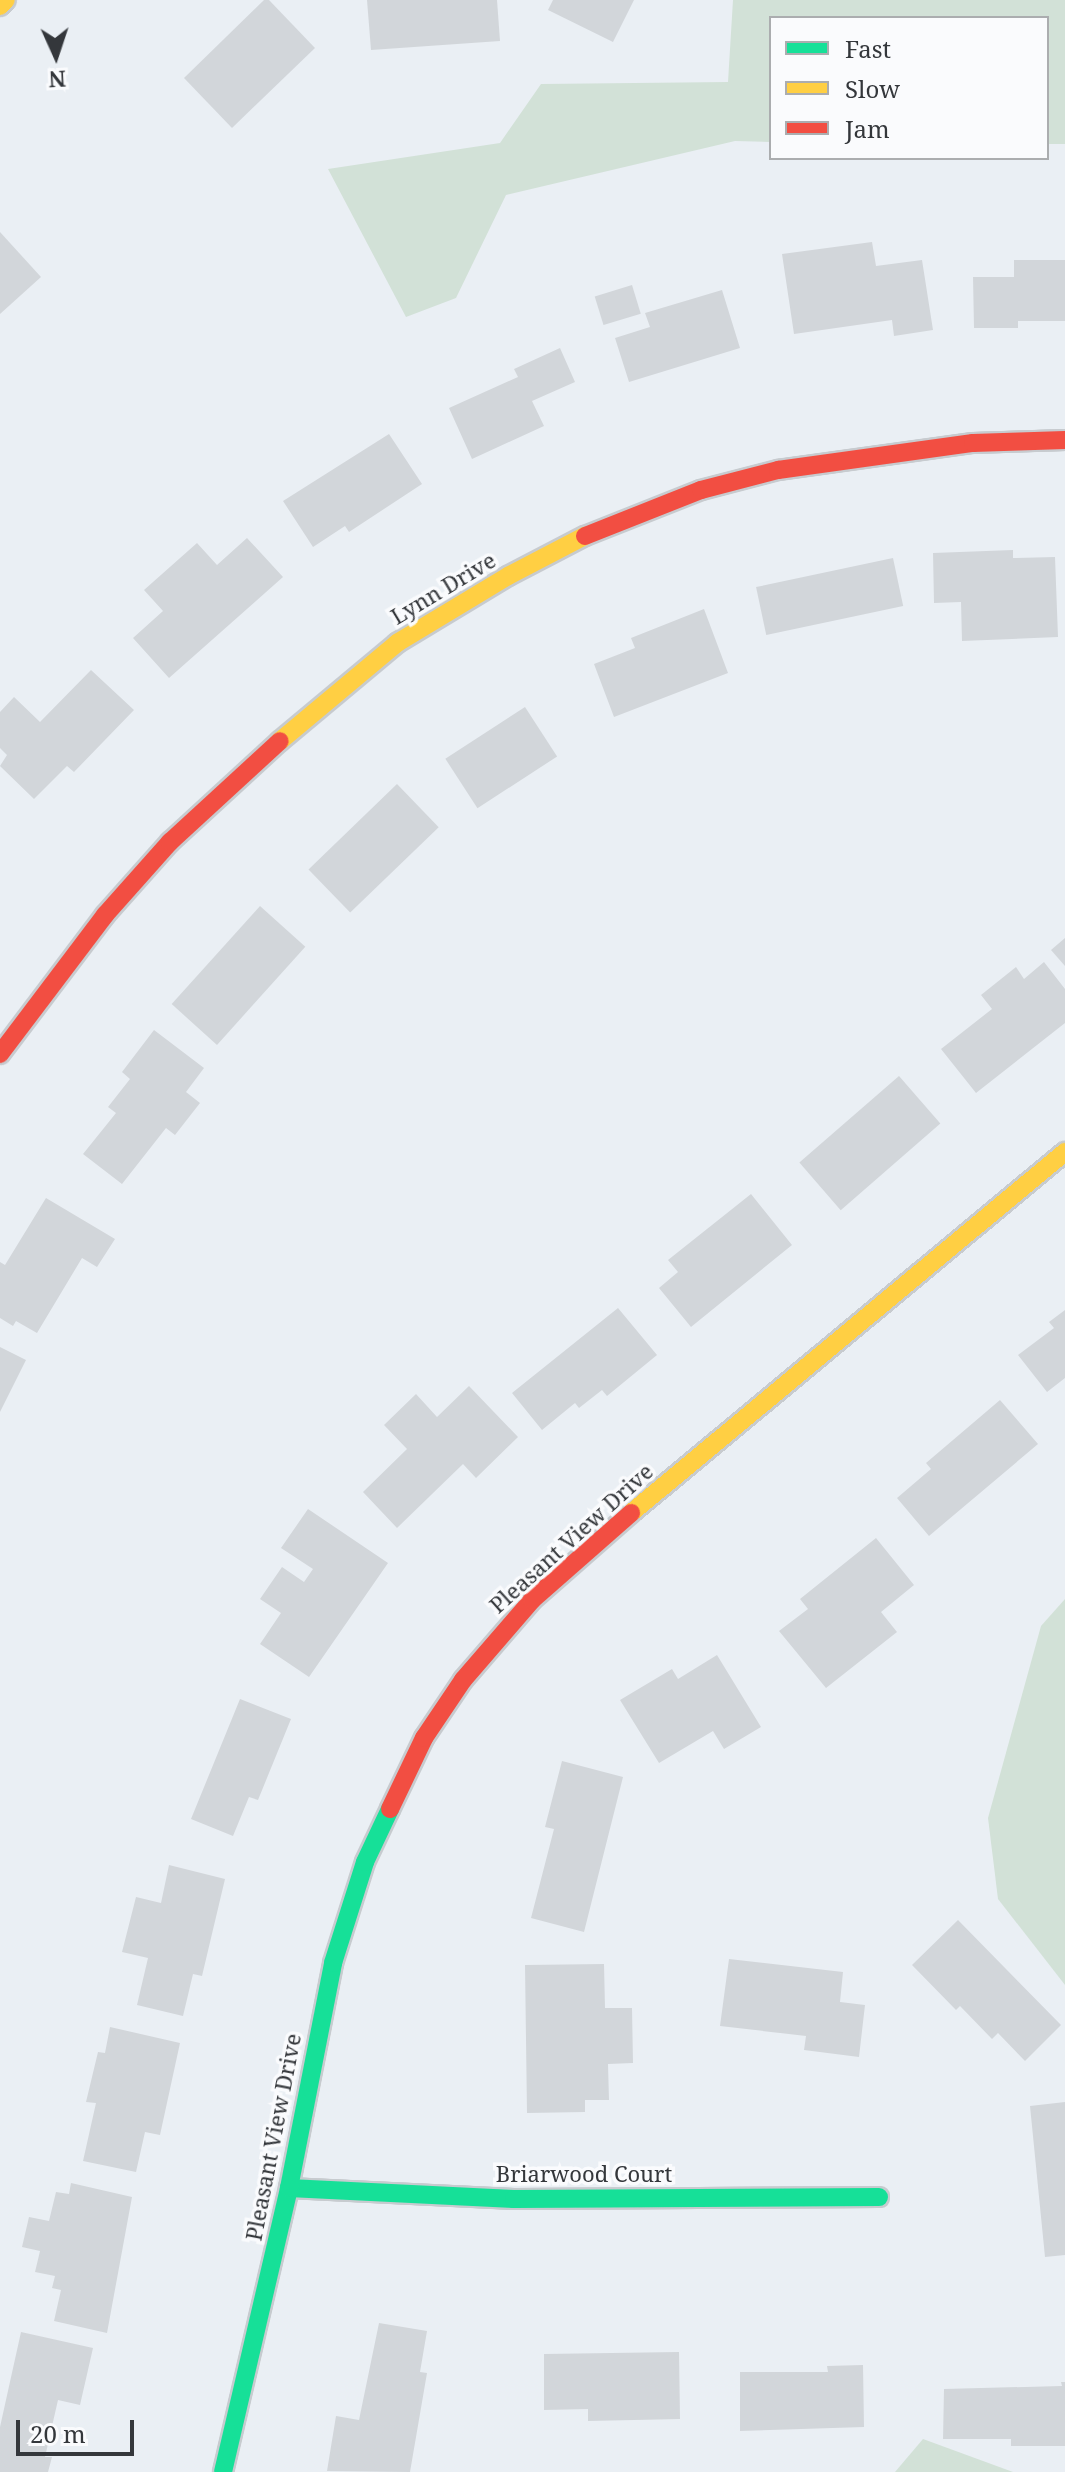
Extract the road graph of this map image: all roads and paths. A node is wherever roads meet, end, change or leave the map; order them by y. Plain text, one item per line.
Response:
1 (6, 0) edge
2 (0, 6) edge
3 (1065, 440) edge
4 (0, 1054) edge
5 (1065, 1152) edge
6 (289, 2188) junction
7 (879, 2197) dead end
8 (223, 2472) edge

1 - 2 street
3 - 4 street, Lynn Drive
5 - 6 street, Pleasant View Drive
6 - 7 street, Briarwood Court
6 - 8 street, Pleasant View Drive

